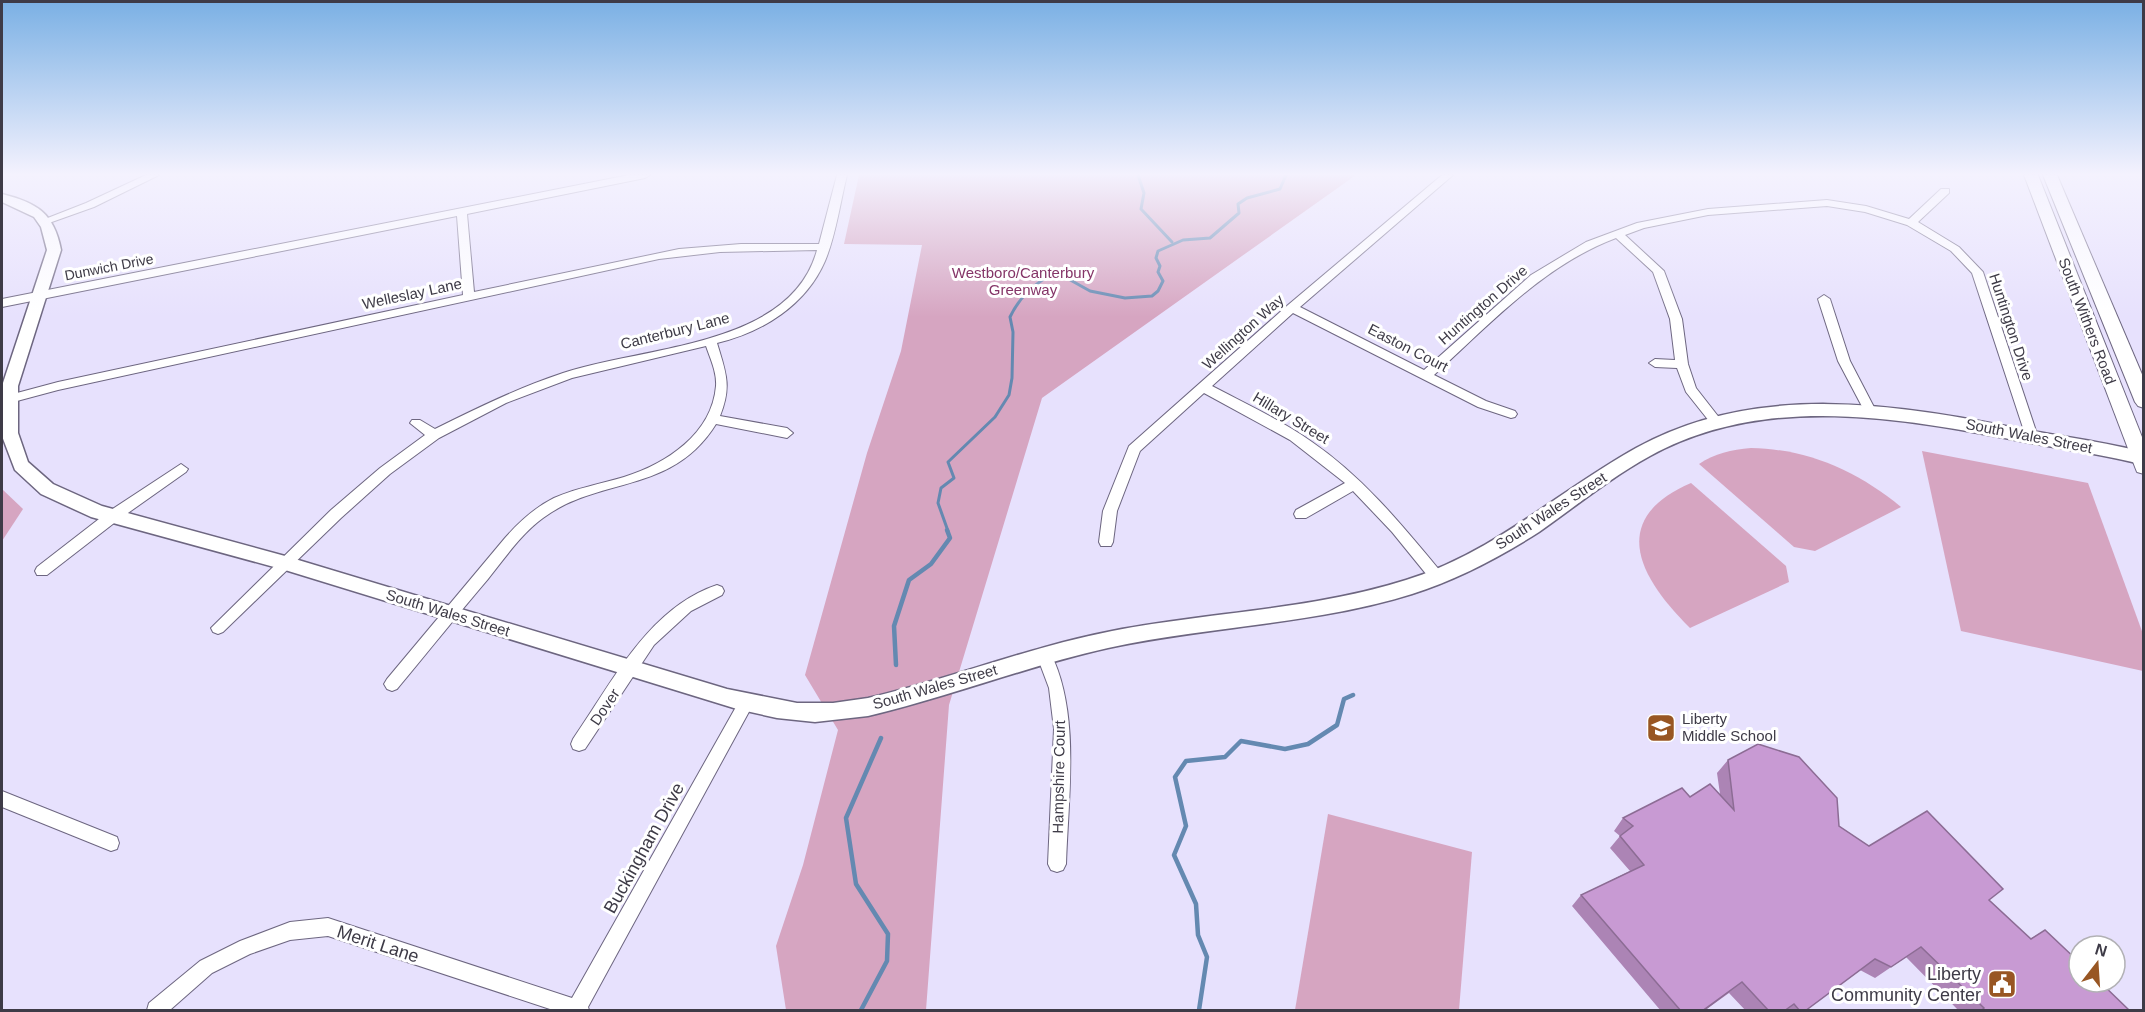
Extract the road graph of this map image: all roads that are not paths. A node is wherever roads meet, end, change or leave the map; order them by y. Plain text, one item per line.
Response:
1 (45, 222) edge
2 (406, 222) edge
3 (463, 222) edge
4 (830, 222) edge
5 (1393, 222) edge
6 (1655, 222) edge
7 (2050, 222) edge
8 (2070, 222) edge
9 (1911, 223) edge
10 (1618, 234) junction
11 (824, 247) junction
12 (38, 296) junction
13 (469, 297) junction
14 (1824, 299) dead end
15 (2, 303) edge
16 (1292, 308) junction
17 (711, 341) junction
18 (1655, 363) dead end
19 (1682, 364) junction
20 (1425, 376) junction
21 (1204, 388) junction
22 (6, 399) edge
23 (2144, 402) edge
24 (1869, 411) junction
25 (1511, 414) dead end
26 (712, 419) junction
27 (416, 423) dead end
28 (1717, 423) junction
29 (787, 432) dead end
30 (434, 435) junction
31 (2032, 436) junction
32 (2143, 460) edge
33 (181, 469) dead end
34 (1355, 484) junction
35 (1301, 514) dead end
36 (113, 516) junction
37 (1106, 542) dead end
38 (285, 563) junction
39 (42, 571) dead end
40 (1436, 576) junction
41 (717, 591) dead end
42 (450, 614) junction
43 (219, 628) dead end
44 (1045, 656) junction
45 (631, 669) junction
46 (392, 684) dead end
47 (746, 703) junction
48 (579, 744) dead end
49 (2, 799) edge
50 (111, 843) dead end
51 (1057, 864) dead end
52 (578, 1010) edge
53 (156, 1011) edge

1 - 12 street, South Wales Street
2 - 12 street, Dunwich Drive
3 - 13 street
4 - 11 street, Canterbury Lane
5 - 16 street, Wellington Way
6 - 10 street, Huntington Drive
7 - 32 main road, South Withers Road
8 - 23 main road, South Withers Road
9 - 31 street, Huntington Drive
10 - 19 street
10 - 20 street, Huntington Drive
11 - 13 street, Welleslay Lane
11 - 17 street, Canterbury Lane
12 - 15 street, Dunwich Drive
12 - 22 street, South Wales Street
13 - 22 street, Welleslay Lane
14 - 24 street
16 - 20 street, Easton Court
16 - 21 street, Wellington Way
17 - 26 street
17 - 30 street, Canterbury Lane
18 - 19 street
19 - 28 street
20 - 25 street, Easton Court
21 - 34 street, Hillary Street
21 - 37 street, Wellington Way
22 - 36 street, South Wales Street
24 - 28 street, South Wales Street
24 - 31 street, South Wales Street
26 - 29 street
26 - 42 street
27 - 30 street
28 - 40 street, South Wales Street
30 - 38 street, Canterbury Lane
31 - 32 street, South Wales Street
33 - 36 street
34 - 35 street
34 - 40 street, Hillary Street
36 - 38 street, South Wales Street
36 - 39 street
38 - 42 street, South Wales Street
38 - 43 street, Canterbury Lane
40 - 44 street, South Wales Street
41 - 45 street, Dover
42 - 45 street, South Wales Street
42 - 46 street
44 - 47 street, South Wales Street
44 - 51 street, Hampshire Court
45 - 47 street, South Wales Street
45 - 48 street, Dover
47 - 52 street, Buckingham Drive
49 - 50 street
52 - 53 street, Merit Lane

